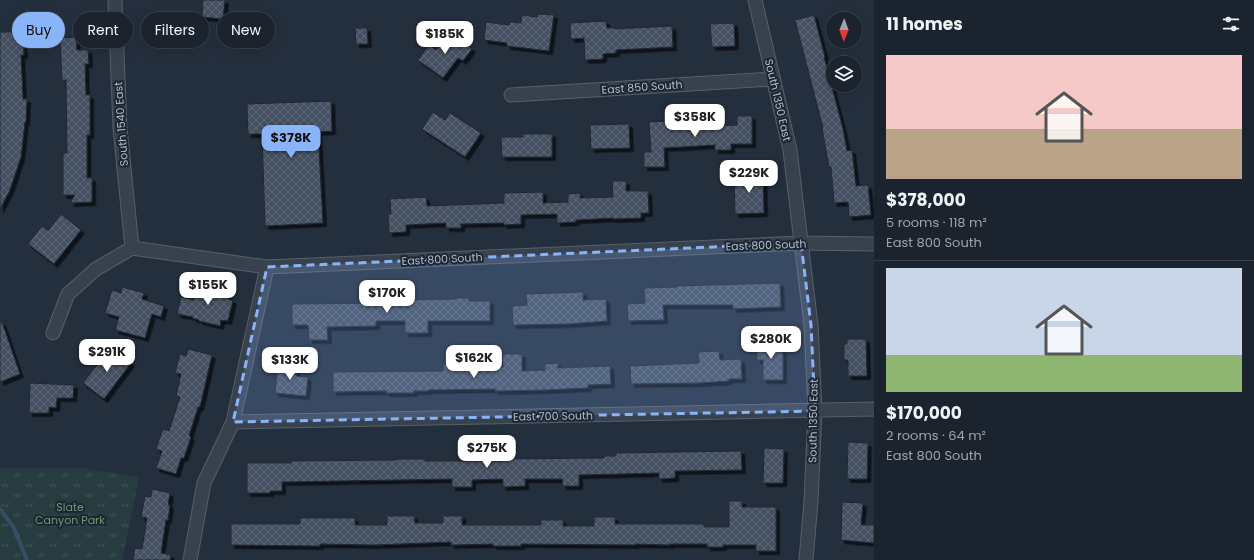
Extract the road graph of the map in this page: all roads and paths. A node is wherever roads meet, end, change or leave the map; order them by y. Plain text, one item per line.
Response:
1 (115, 0) edge
2 (755, 0) edge
3 (773, 79) junction
4 (511, 95) dead end
5 (801, 243) junction
6 (874, 244) edge
7 (132, 248) junction
8 (267, 267) junction
9 (54, 333) dead end
10 (874, 409) edge
11 (815, 411) junction
12 (233, 422) junction
13 (190, 560) edge
14 (806, 560) edge

1 - 7 street, South 1540 East
2 - 3 street, South 1350 East
3 - 4 street, East 850 South
3 - 5 street, South 1350 East
5 - 6 street, East 800 South
5 - 8 street, East 800 South
5 - 11 street, South 1350 East
7 - 8 street, East 800 South
7 - 9 street
8 - 12 street
10 - 11 street, East 700 South
11 - 12 street, East 700 South
11 - 14 street, South 1350 East
12 - 13 street

